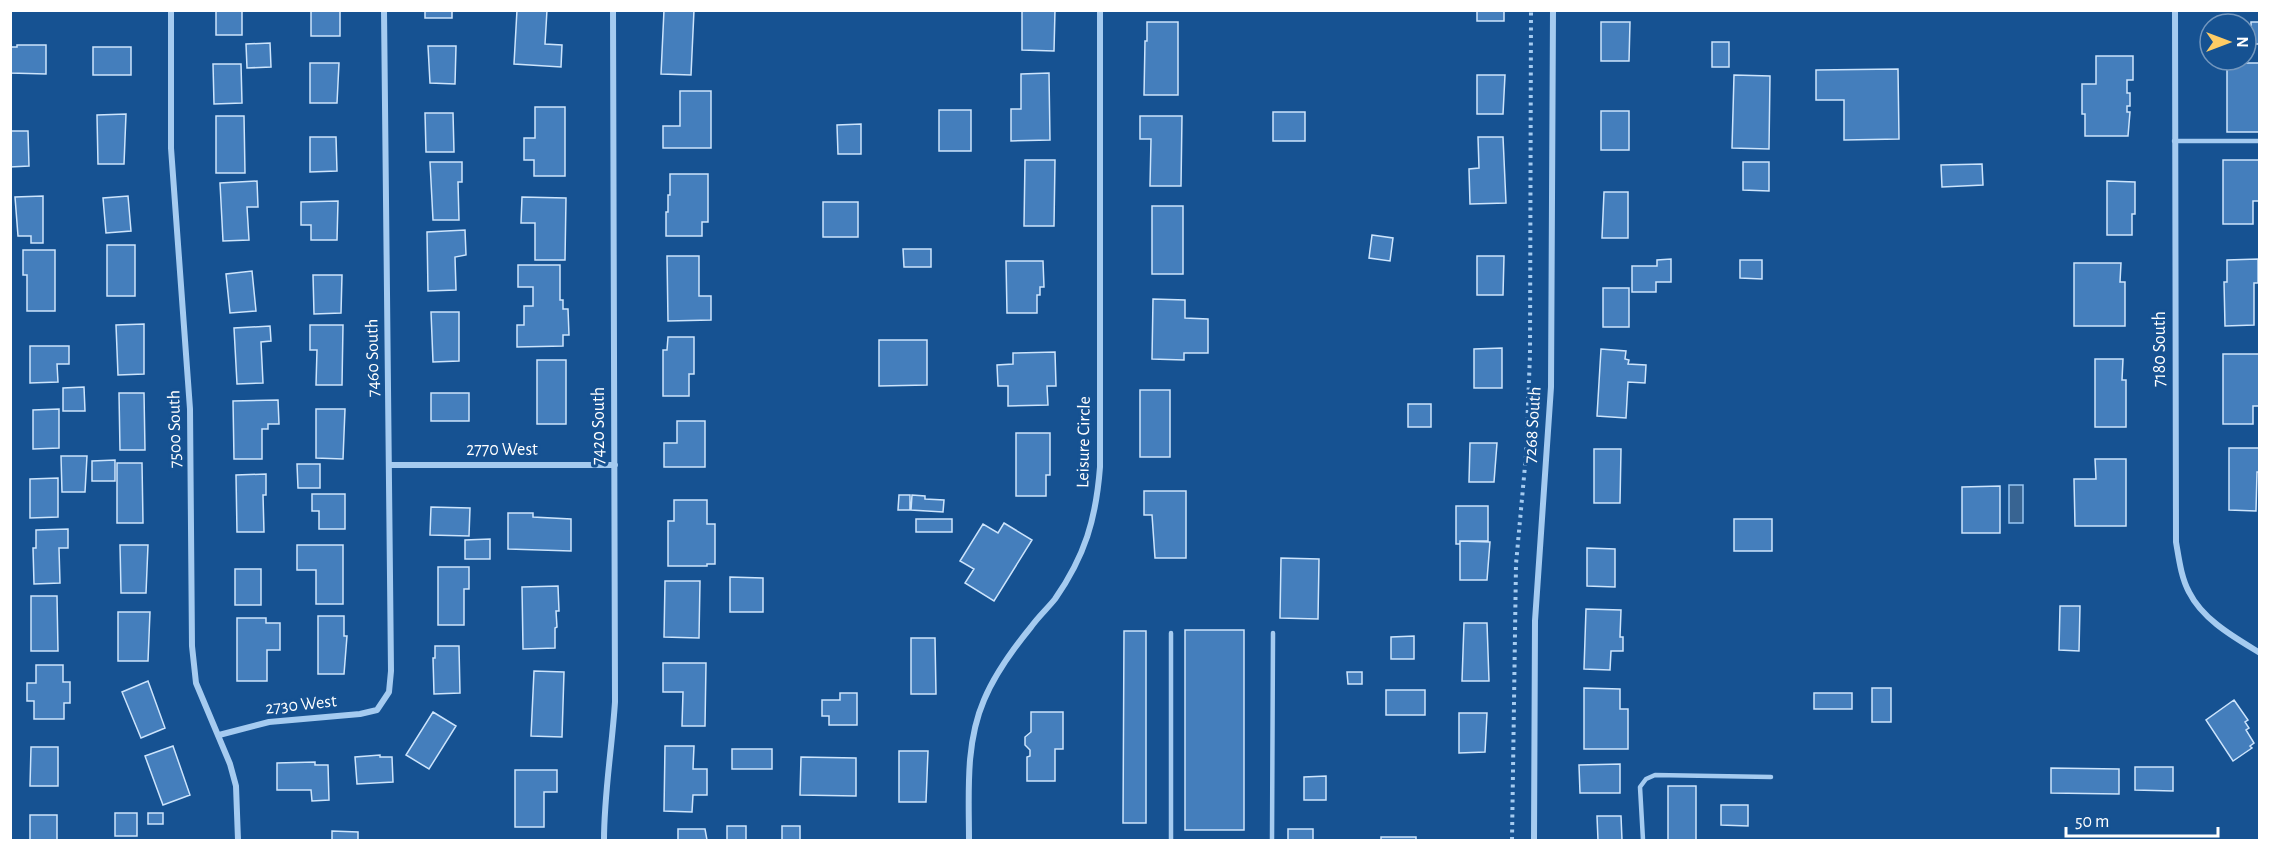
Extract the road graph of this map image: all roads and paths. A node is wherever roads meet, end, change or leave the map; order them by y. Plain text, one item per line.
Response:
1 (171, 10) edge
2 (384, 10) edge
3 (613, 10) edge
4 (1100, 10) edge
5 (1531, 10) edge
6 (1553, 10) edge
7 (2175, 10) edge
8 (2174, 141) junction
9 (2259, 141) edge
10 (389, 465) junction
11 (615, 465) junction
12 (1171, 633) dead end
13 (1273, 633) dead end
14 (2259, 652) edge
15 (384, 703) joint
16 (219, 735) junction
17 (1771, 777) dead end
18 (238, 840) edge
19 (604, 840) edge
20 (969, 840) edge
21 (1171, 840) edge
22 (1272, 840) edge
23 (1512, 840) edge
24 (1534, 840) edge
25 (1643, 840) edge

1 - 16 street, 7500 South
2 - 10 street, 7460 South
3 - 11 street, 7420 South
4 - 20 street, Leisure Circle
5 - 23 path
6 - 24 street, 7268 South
7 - 8 street, 7180 South
8 - 9 lane
8 - 14 street, 7180 South
10 - 11 street, 2770 West
10 - 15 street, 7460 South
11 - 19 street, 7420 South
12 - 21 lane
13 - 22 lane
15 - 16 street, 2730 West
16 - 18 street, 7500 South
17 - 25 lane

